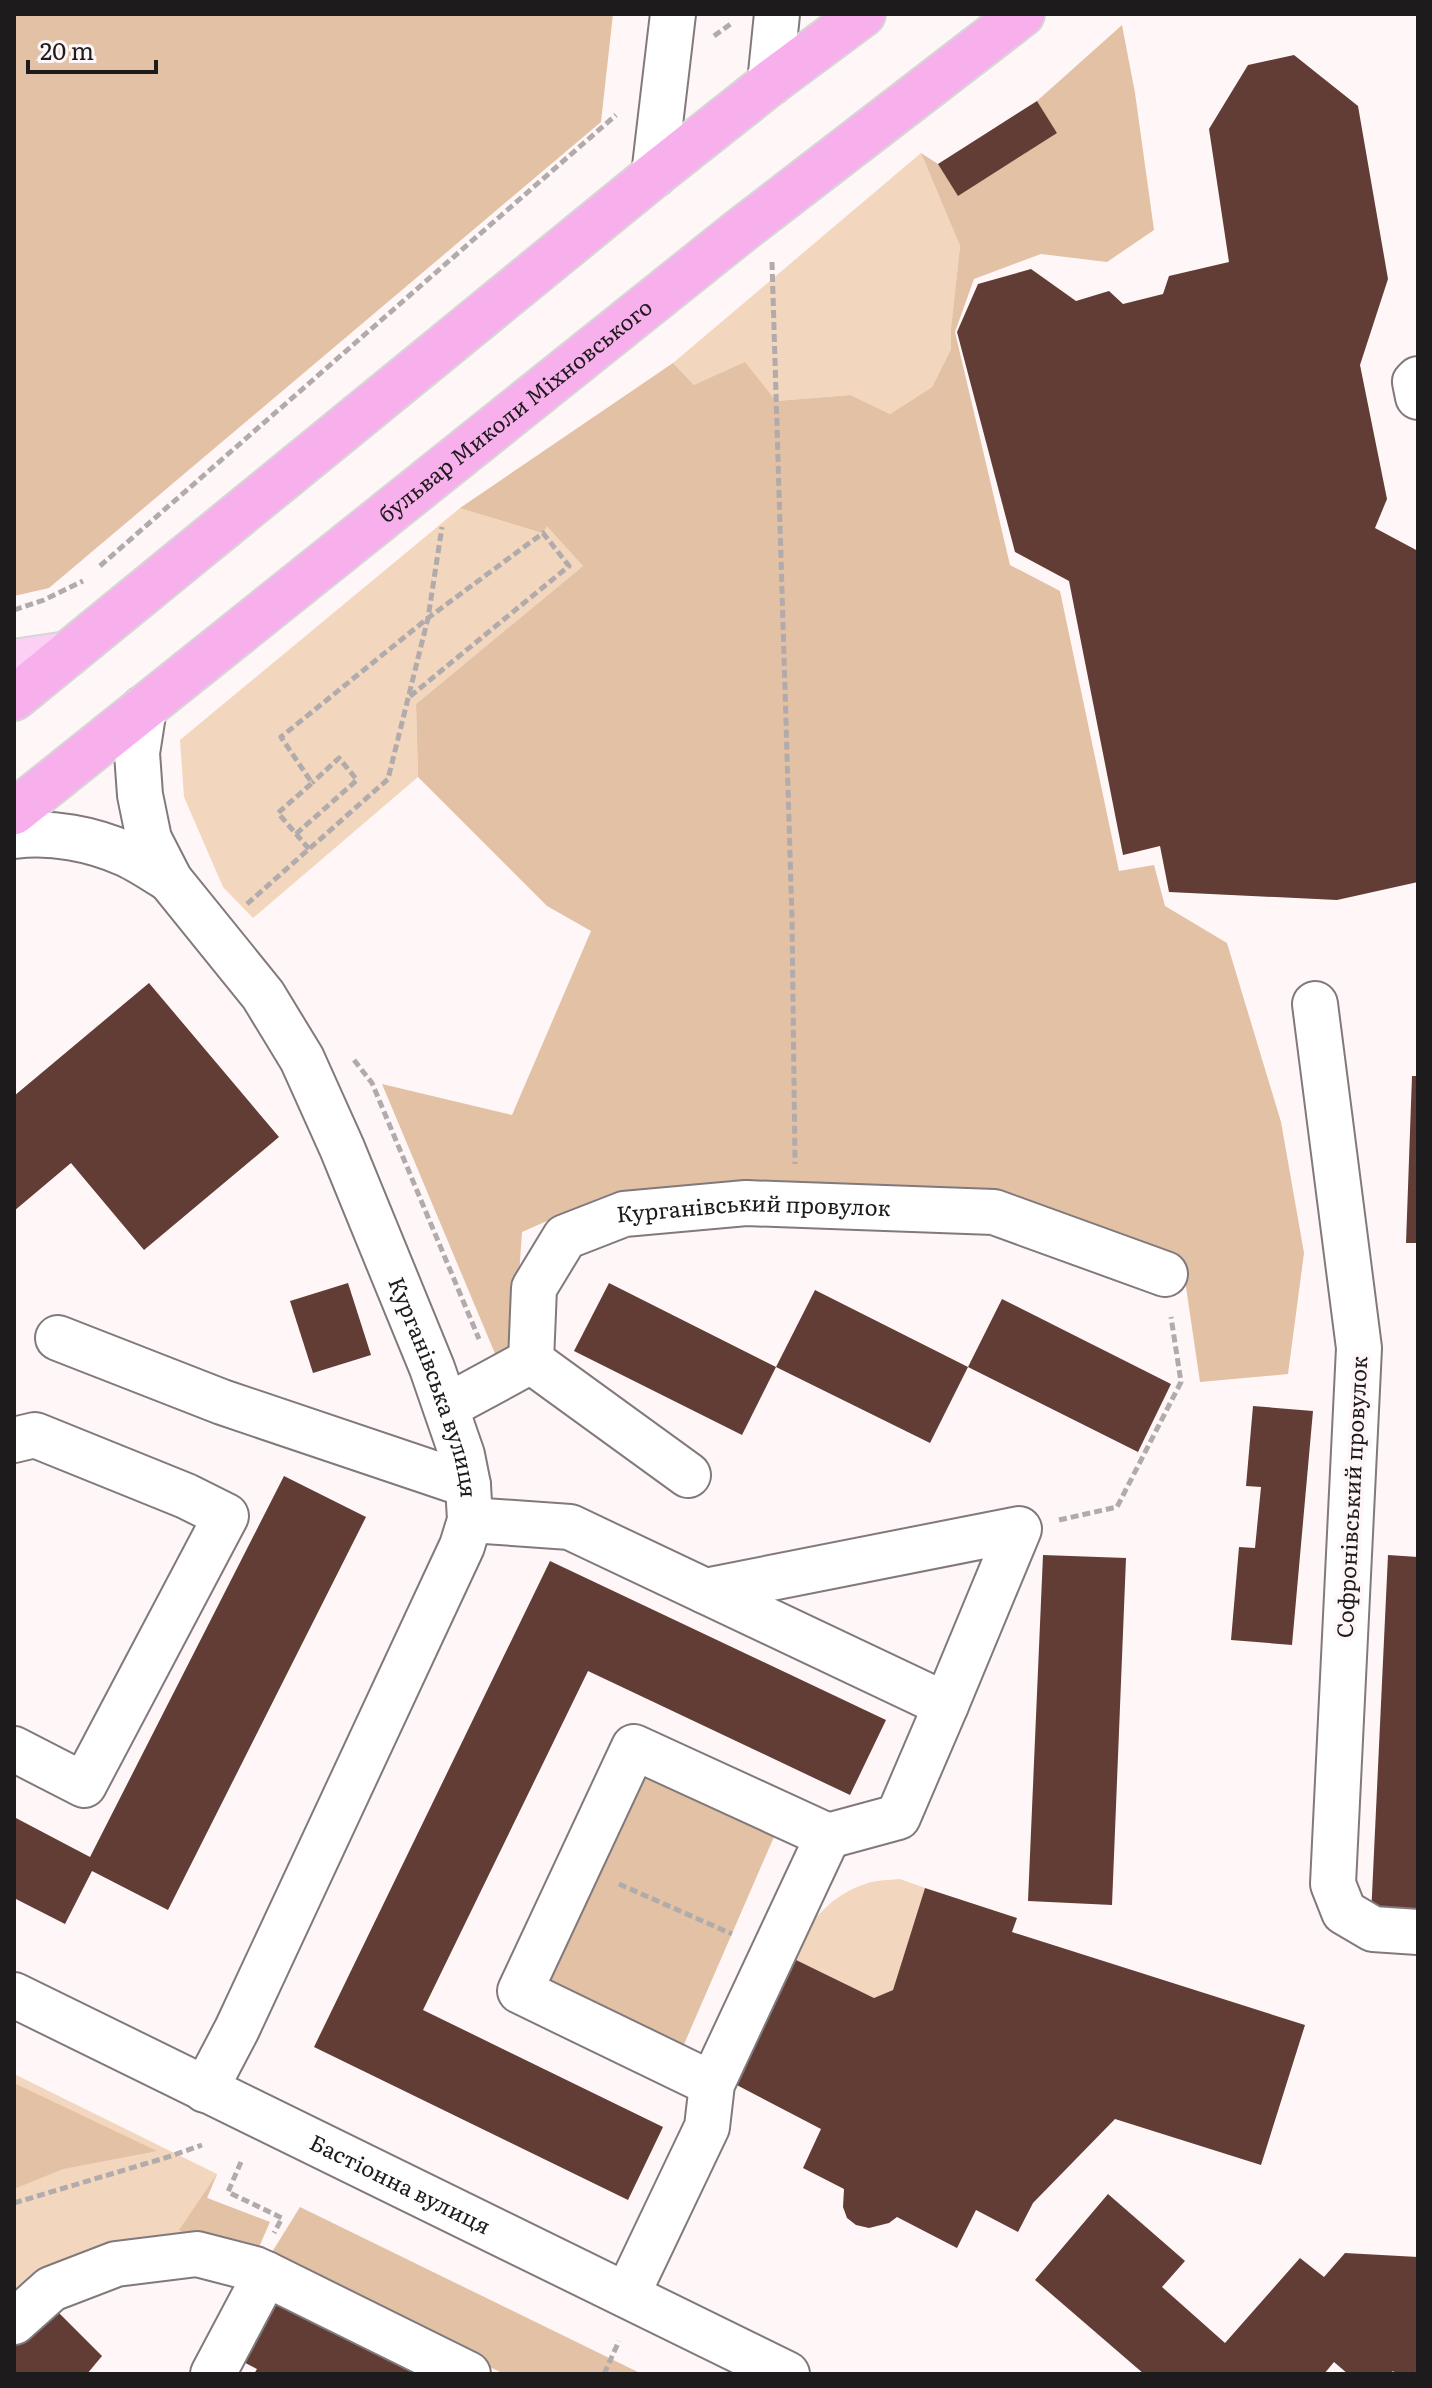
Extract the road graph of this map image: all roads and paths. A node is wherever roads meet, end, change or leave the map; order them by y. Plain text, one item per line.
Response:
1 (673, 14) edge
2 (744, 14) edge
3 (777, 14) edge
4 (863, 14) edge
5 (1022, 14) edge
6 (667, 70) junction
7 (770, 83) junction
8 (654, 175) junction
9 (772, 261) dead end
10 (1418, 379) edge
11 (1418, 397) edge
12 (443, 517) dead end
13 (95, 570) dead end
14 (84, 581) dead end
15 (14, 610) edge
16 (428, 618) junction
17 (68, 654) junction
18 (14, 662) edge
19 (14, 698) edge
20 (408, 698) junction
21 (144, 708) junction
22 (312, 783) junction
23 (14, 812) edge
24 (296, 834) junction
25 (14, 836) edge
26 (309, 849) junction
27 (170, 880) junction
28 (237, 913) dead end
29 (1315, 1004) dead end
30 (796, 1205) junction
31 (1165, 1274) joint
32 (58, 1338) dead end
33 (531, 1361) junction
34 (446, 1407) junction
35 (14, 1440) edge
36 (688, 1475) dead end
37 (469, 1502) junction
38 (1019, 1529) junction
39 (705, 1591) junction
40 (946, 1705) junction
41 (14, 1749) edge
42 (828, 1836) junction
43 (578, 1865) junction
44 (1418, 1932) edge
45 (732, 1934) dead end
46 (14, 1995) edge
47 (712, 2084) junction
48 (205, 2090) junction
49 (202, 2145) dead end
50 (241, 2162) dead end
51 (14, 2203) edge
52 (261, 2272) junction
53 (627, 2295) junction
54 (14, 2322) edge
55 (619, 2341) dead end
56 (213, 2374) edge
57 (468, 2374) edge
58 (604, 2374) edge
59 (787, 2374) edge

1 - 6 street
2 - 6 path
3 - 7 street
4 - 7 highway
5 - 21 highway, бульвар Миколи Міхновського
6 - 8 street
6 - 13 path
7 - 8 highway
8 - 17 highway
9 - 30 path
10 - 11 street
12 - 16 path
14 - 15 path
16 - 20 path
16 - 20 path
16 - 22 path
17 - 18 main road
17 - 19 highway
20 - 26 path
21 - 23 highway, бульвар Миколи Міхновського
21 - 27 street, Курганівська вулиця
22 - 24 path
22 - 24 path
24 - 26 path
25 - 27 street, Курганівська вулиця
26 - 28 path
27 - 34 street, Курганівська вулиця
29 - 44 street, Софронівський провулок
30 - 31 street, Курганівський провулок
30 - 33 street, Курганівський провулок
31 - 38 path
32 - 37 street
33 - 34 street
33 - 36 street
34 - 37 street, Курганівська вулиця
35 - 41 street
37 - 39 street
37 - 48 street, Курганівська вулиця
38 - 39 street
38 - 40 street
39 - 40 street
40 - 42 street
42 - 43 street
42 - 47 street
43 - 45 path
43 - 47 street
46 - 48 street, Бастіонна вулиця
47 - 53 street
48 - 53 street, Бастіонна вулиця
49 - 51 path
50 - 52 path
52 - 54 street
52 - 56 street
52 - 57 street
53 - 59 street, Бастіонна вулиця
55 - 58 path

